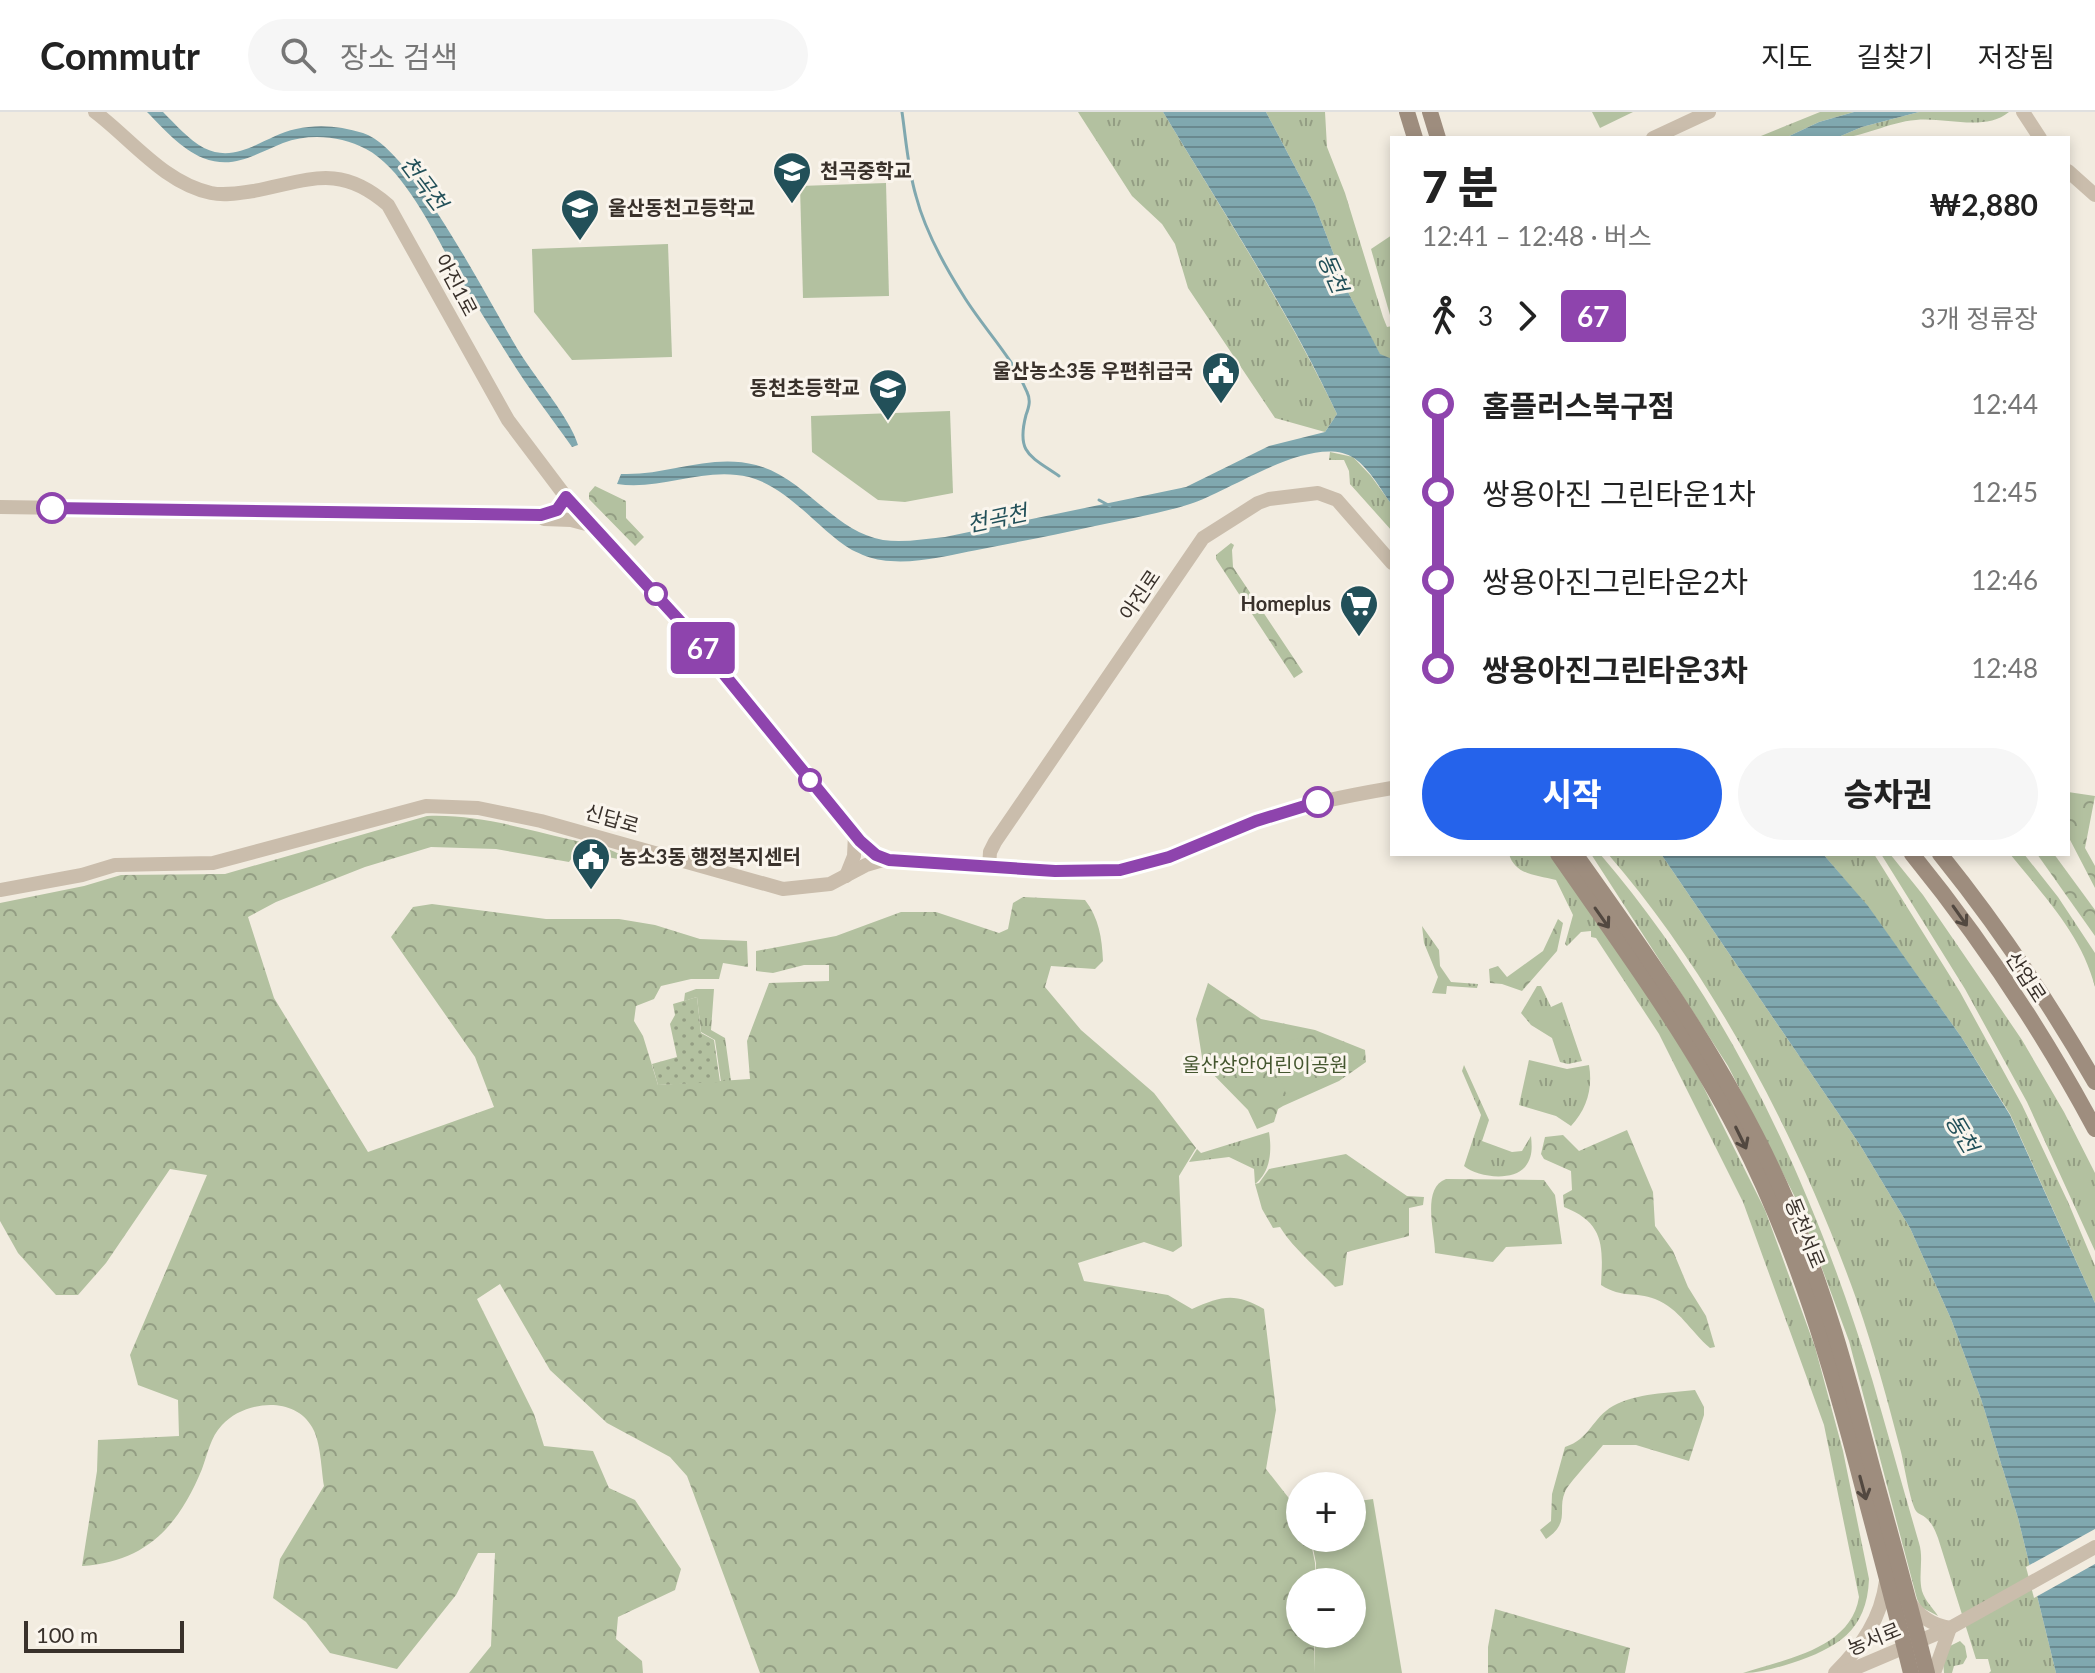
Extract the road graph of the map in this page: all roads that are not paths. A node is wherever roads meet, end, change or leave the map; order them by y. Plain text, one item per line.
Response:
1 (95, 112) edge
2 (1407, 112) edge
3 (1430, 112) edge
4 (1709, 112) edge
5 (2025, 115) edge
6 (1414, 136) edge
7 (1437, 136) edge
8 (1657, 136) edge
9 (2039, 136) edge
10 (2070, 173) edge
11 (2095, 195) edge
12 (566, 497) junction
13 (0, 507) edge
14 (512, 515) junction
15 (593, 526) junction
16 (1390, 561) edge
17 (1390, 788) edge
18 (855, 834) junction
19 (1559, 856) edge
20 (1576, 856) edge
21 (1913, 856) edge
22 (1941, 856) edge
23 (889, 860) junction
24 (989, 867) junction
25 (845, 876) junction
26 (0, 890) edge
27 (2095, 1082) edge
28 (2095, 1129) edge
29 (2095, 1547) edge
30 (1886, 1576) junction
31 (1908, 1601) junction
32 (1950, 1628) junction
33 (1912, 1646) junction
34 (1835, 1673) edge
35 (1844, 1673) edge
36 (1911, 1673) edge
37 (1927, 1673) edge
38 (1934, 1673) edge

1 - 12 street, 아진1로
2 - 6 main road
3 - 7 main road
4 - 8 street
5 - 9 street
10 - 11 street
12 - 14 street
12 - 15 street
13 - 14 street
14 - 15 street
15 - 18 street
16 - 24 street, 아진로
17 - 24 street, 신답로
18 - 23 street
18 - 25 street
19 -> 30 main road, 동천서로
20 - 31 main road, 동천서로
21 -> 28 main road, 산업로
22 - 27 main road, 산업로
23 - 24 street, 신답로
23 - 25 street, 신답로
25 - 26 street, 신답로
29 - 32 street, 농서로
30 - 33 main road, 동천서로
30 - 34 street
31 - 32 street
31 - 33 main road, 동천서로
32 - 33 street, 농서로
32 - 38 street
33 - 35 street, 농서로
33 - 36 main road, 동천서로
33 - 37 main road, 동천서로

